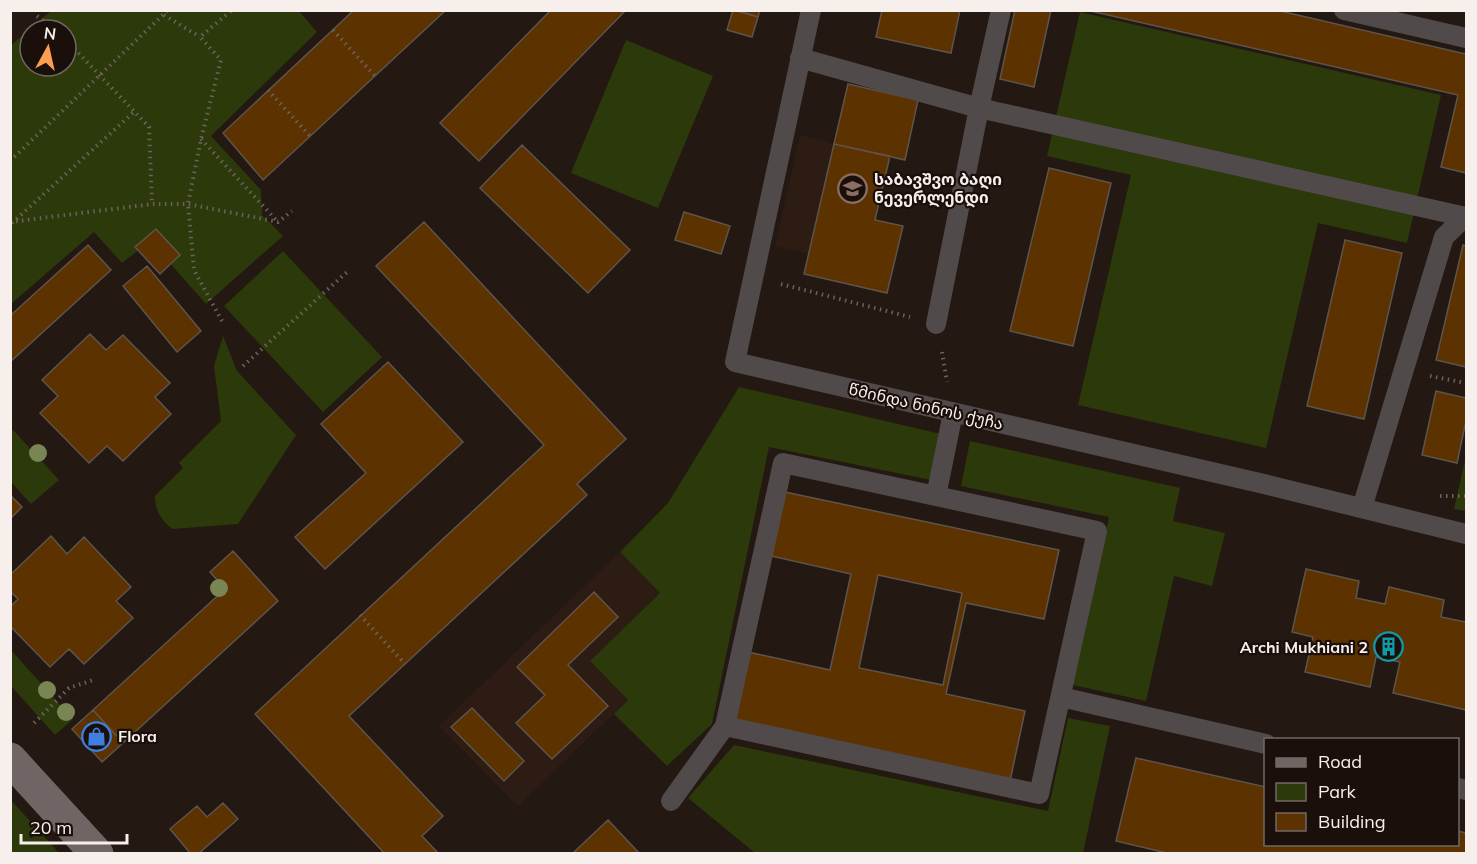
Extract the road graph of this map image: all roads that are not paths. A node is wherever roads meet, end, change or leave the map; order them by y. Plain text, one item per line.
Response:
1 (811, 10) edge
2 (1001, 10) edge
3 (1344, 10) edge
4 (1467, 38) edge
5 (800, 58) junction
6 (979, 108) junction
7 (1466, 216) edge
8 (936, 324) road end
9 (953, 413) junction
10 (936, 496) junction
11 (1362, 508) junction
12 (1467, 534) edge
13 (1061, 697) junction
14 (725, 726) junction
15 (1264, 744) edge
16 (10, 759) edge
17 (671, 801) dead end
18 (97, 854) edge

1 - 5 lane, წმინდა ნინოს ქუჩა
2 - 6 lane
3 - 4 lane
5 - 6 lane
5 - 9 lane, წმინდა ნინოს ქუჩა
6 - 7 lane
6 - 8 lane
7 - 11 lane
9 - 10 lane
9 - 11 lane, წმინდა ნინოს ქუჩა
10 - 13 lane
10 - 14 lane
11 - 12 lane, წმინდა ნინოს ქუჩა
13 - 14 lane
13 - 15 lane
14 - 17 lane
16 - 18 main road

